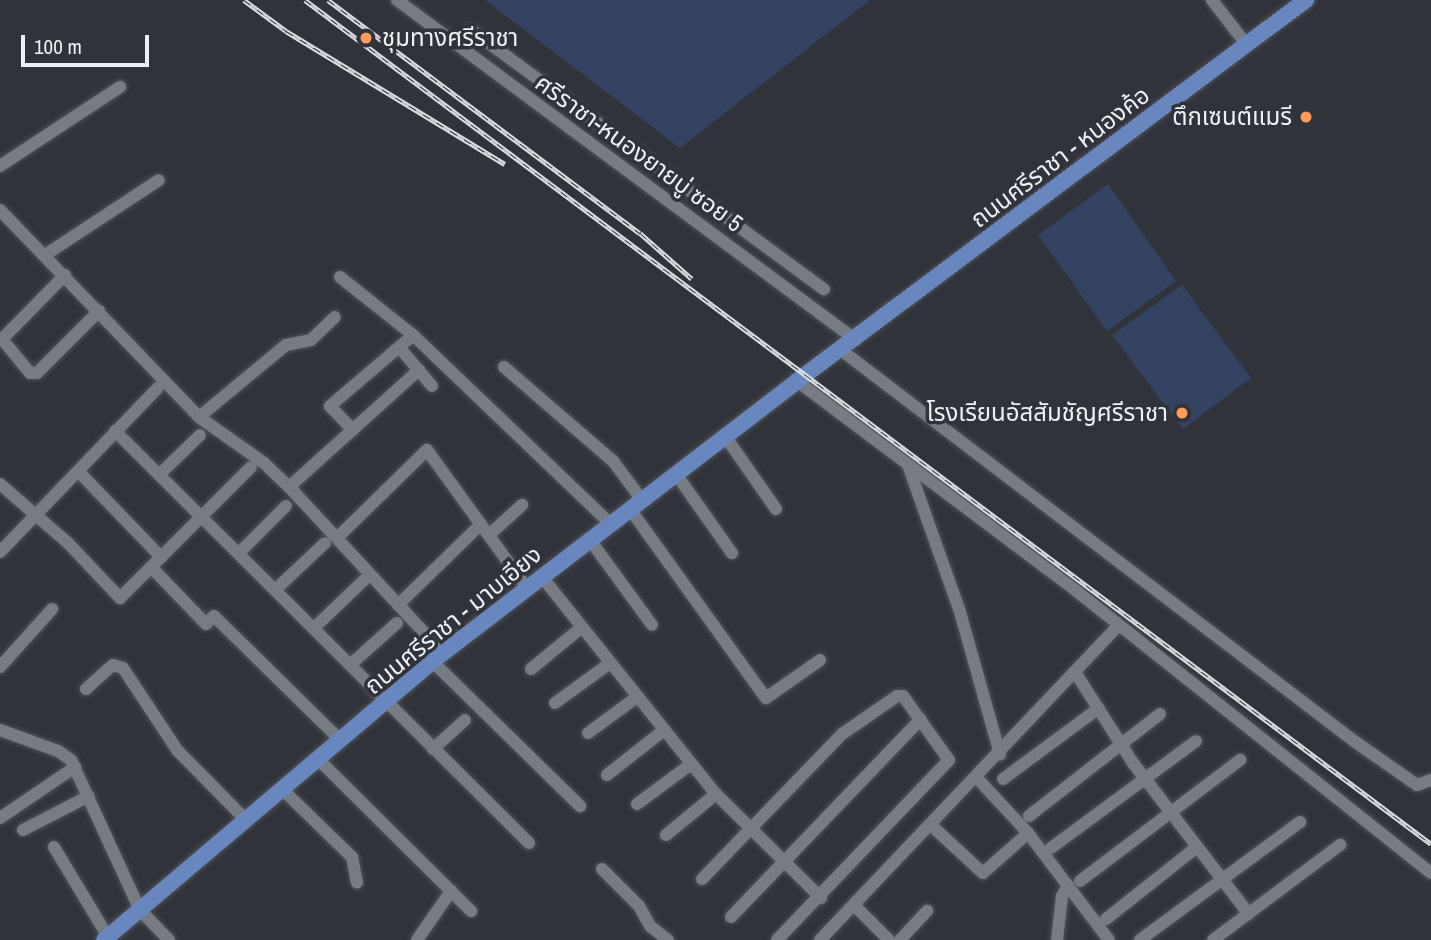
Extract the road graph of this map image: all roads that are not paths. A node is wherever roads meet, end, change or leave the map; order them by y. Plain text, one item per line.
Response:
1 (397, 0) edge
2 (1212, 0) edge
3 (1306, 0) edge
4 (471, 30) dead end
5 (1247, 44) junction
6 (120, 87) dead end
7 (0, 166) edge
8 (159, 180) dead end
9 (711, 208) junction
10 (0, 210) edge
11 (699, 224) junction
12 (45, 255) junction
13 (65, 275) junction
14 (340, 277) dead end
15 (824, 289) dead end
16 (99, 311) junction
17 (335, 317) dead end
18 (413, 335) junction
19 (856, 340) junction
20 (399, 347) junction
21 (841, 350) junction
22 (504, 367) dead end
23 (419, 370) junction
24 (797, 381) junction
25 (432, 386) dead end
26 (158, 388) dead end
27 (199, 417) junction
28 (353, 430) junction
29 (115, 431) junction
30 (200, 435) dead end
31 (725, 436) junction
32 (908, 464) junction
33 (251, 467) dead end
34 (78, 471) junction
35 (676, 474) junction
36 (159, 475) junction
37 (0, 484) edge
38 (289, 487) junction
39 (522, 505) dead end
40 (636, 505) junction
41 (286, 506) dead end
42 (776, 509) dead end
43 (36, 514) junction
44 (199, 517) junction
45 (481, 524) junction
46 (611, 524) junction
47 (489, 535) junction
48 (331, 540) junction
49 (590, 540) junction
50 (0, 552) edge
51 (240, 552) junction
52 (732, 554) dead end
53 (161, 557) junction
54 (151, 567) junction
55 (542, 577) junction
56 (364, 580) dead end
57 (527, 588) junction
58 (276, 589) junction
59 (398, 605) junction
60 (52, 609) dead end
61 (397, 622) dead end
62 (652, 625) dead end
63 (1119, 625) junction
64 (582, 627) junction
65 (314, 628) junction
66 (438, 658) junction
67 (820, 660) dead end
68 (610, 663) junction
69 (350, 665) junction
70 (0, 667) edge
71 (531, 669) dead end
72 (1072, 675) junction
73 (86, 690) dead end
74 (637, 697) junction
75 (385, 702) junction
76 (555, 703) dead end
77 (1096, 710) junction
78 (1160, 714) dead end
79 (920, 719) junction
80 (465, 720) dead end
81 (0, 730) edge
82 (664, 730) junction
83 (588, 733) dead end
84 (340, 740) junction
85 (1196, 741) dead end
86 (1119, 744) junction
87 (433, 749) junction
88 (1000, 754) junction
89 (318, 759) junction
90 (1240, 760) dead end
91 (691, 764) junction
92 (75, 767) junction
93 (607, 775) dead end
94 (978, 778) junction
95 (1003, 779) dead end
96 (1145, 779) junction
97 (1431, 780) edge
98 (283, 790) junction
99 (716, 794) junction
100 (89, 796) junction
101 (637, 804) dead end
102 (580, 806) dead end
103 (1171, 813) junction
104 (1028, 816) dead end
105 (0, 818) edge
106 (247, 821) junction
107 (1300, 822) dead end
108 (932, 826) junction
109 (751, 829) junction
110 (23, 830) dead end
111 (1028, 833) junction
112 (666, 835) dead end
113 (529, 843) dead end
114 (1340, 845) dead end
115 (54, 847) dead end
116 (1197, 847) junction
117 (1051, 848) dead end
118 (786, 863) junction
119 (601, 869) dead end
120 (1431, 873) edge
121 (702, 878) dead end
122 (1222, 879) junction
123 (357, 883) dead end
124 (1074, 883) junction
125 (451, 891) junction
126 (821, 898) junction
127 (854, 905) junction
128 (140, 910) junction
129 (471, 911) dead end
130 (927, 911) dead end
131 (1249, 914) junction
132 (731, 918) dead end
133 (1106, 919) dead end
134 (106, 938) edge
135 (169, 940) edge
136 (417, 940) edge
137 (668, 940) edge
138 (777, 940) edge
139 (820, 940) edge
140 (889, 940) edge
141 (900, 940) edge
142 (1056, 940) edge
143 (1109, 940) edge
144 (1140, 940) edge
145 (1213, 940) edge

1 - 11 street, ศรีราชา-หนองยายบู่ ซอย 5
2 - 5 street
3 - 5 main road, ถนนศรีราชา - หนองค้อ
4 - 9 street
5 - 19 main road, ถนนศรีราชา - หนองค้อ
6 - 7 street
8 - 12 street
9 - 11 street
9 - 15 street
10 - 12 street
11 - 19 street, ศรีราชา-หนองยายบู่ ซอย 5
12 - 13 street
13 - 16 street
13 - 16 street
14 - 18 street
16 - 27 street
17 - 27 street
18 - 20 street
18 - 46 street
19 - 21 main road, ถนนศรีราชา - หนองค้อ
20 - 23 street
20 - 28 street
21 - 24 main road, ถนนศรีราชา - มาบเอียง
21 - 97 street
22 - 40 street
23 - 25 street
23 - 28 street
24 - 31 main road, ถนนศรีราชา - มาบเอียง
24 - 32 street
26 - 29 street
27 - 38 street
28 - 38 street
29 - 34 street
29 - 36 street
30 - 36 street
31 - 35 main road, ถนนศรีราชา - มาบเอียง
31 - 42 street
32 - 63 street
32 - 88 street
33 - 44 street
34 - 43 street
34 - 53 street
35 - 40 main road, ถนนศรีราชา - มาบเอียง
35 - 52 street
36 - 44 street
37 - 43 street
38 - 48 street
39 - 47 street
40 - 46 main road, ถนนศรีราชา - มาบเอียง
40 - 67 street
41 - 51 street
43 - 50 street
43 - 54 street
44 - 51 street
44 - 53 street
45 - 47 street
45 - 48 street
45 - 59 street
46 - 49 main road, ถนนศรีราชา - มาบเอียง
47 - 57 street
48 - 58 street
48 - 59 street
49 - 55 main road, ถนนศรีราชา - มาบเอียง
49 - 62 street
51 - 58 street
53 - 54 street
54 - 84 street
55 - 57 main road, ถนนศรีราชา - มาบเอียง
55 - 64 street
56 - 65 street
57 - 66 main road, ถนนศรีราชา - มาบเอียง
58 - 65 street
59 - 66 street
60 - 70 street
61 - 69 street
63 - 72 street
63 - 120 street
64 - 68 street
64 - 71 street
65 - 69 street
66 - 75 main road, ถนนศรีราชา - มาบเอียง
66 - 102 street
68 - 74 street
68 - 76 street
69 - 75 street
72 - 77 street
72 - 88 street
73 - 106 street
74 - 82 street
74 - 83 street
75 - 84 main road, ถนนศรีราชา - มาบเอียง
75 - 87 street
77 - 86 street
77 - 95 street
78 - 86 street
79 - 109 street
79 - 118 street
79 - 126 street
80 - 87 street
81 - 92 street
82 - 91 street
82 - 93 street
84 - 89 main road, ถนนศรีราชา - มาบเอียง
85 - 96 street
86 - 96 street
86 - 104 street
87 - 113 street
88 - 94 street
89 - 98 main road, ถนนศรีราชา - มาบเอียง
89 - 125 street
90 - 103 street
91 - 99 street
91 - 101 street
92 - 100 street
92 - 105 street
94 - 108 street
94 - 111 street
96 - 103 street
96 - 117 street
98 - 106 main road, ถนนศรีราชา - มาบเอียง
98 - 123 street
99 - 109 street
99 - 112 street
100 - 110 street
100 - 128 street
103 - 116 street
103 - 124 street
106 - 128 main road, ถนนศรีราชา - มาบเอียง
107 - 122 street
108 - 111 street
108 - 127 street
109 - 118 street
109 - 121 street
111 - 124 street
114 - 131 street
115 - 134 street
116 - 122 street
116 - 133 street
118 - 126 street
118 - 132 street
119 - 137 street
122 - 131 street
122 - 144 street
124 - 142 street
124 - 143 street
125 - 129 street
125 - 136 street
126 - 138 street
127 - 139 street
127 - 140 street
128 - 134 main road, ถนนศรีราชา - มาบเอียง
128 - 135 street
130 - 141 street
131 - 145 street

